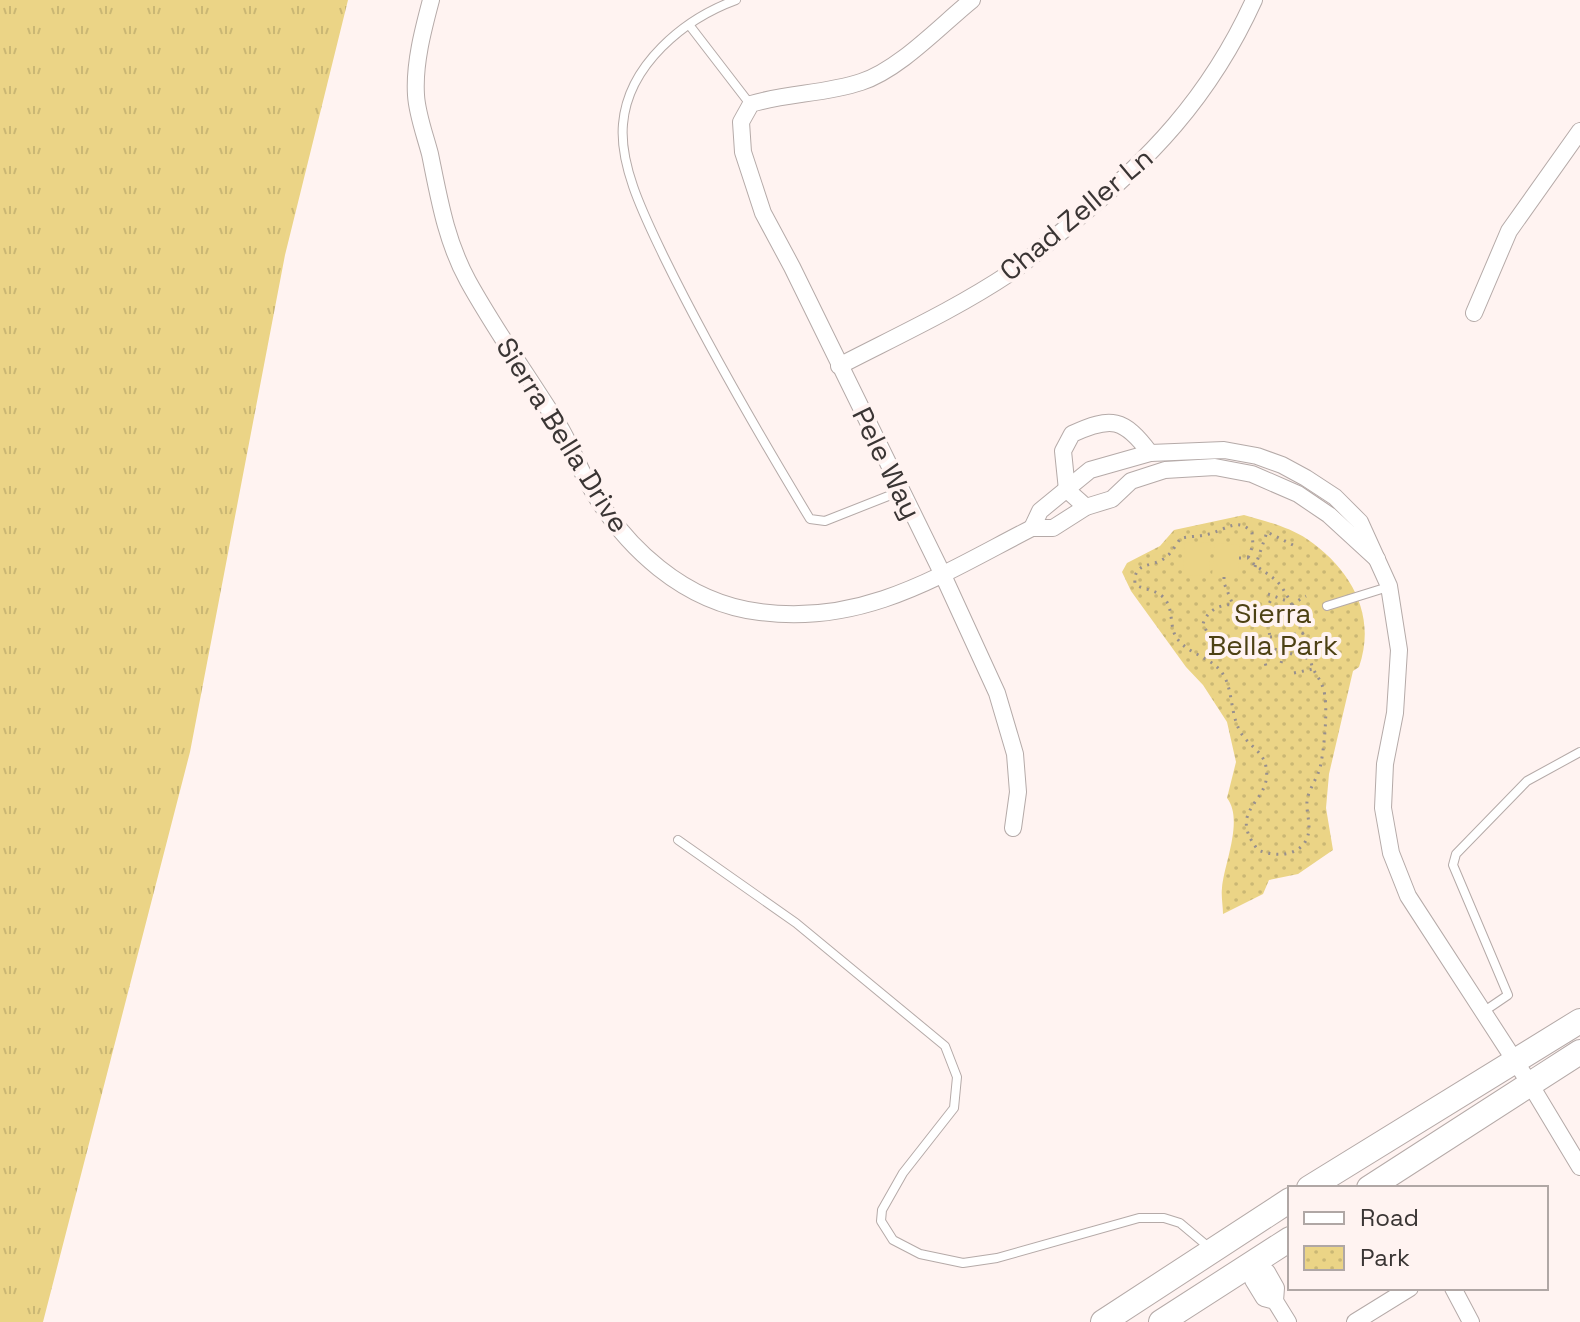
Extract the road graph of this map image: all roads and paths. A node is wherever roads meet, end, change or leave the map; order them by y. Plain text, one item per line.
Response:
1 (431, 0) edge
2 (736, 0) edge
3 (972, 0) edge
4 (1254, 0) edge
5 (690, 26) junction
6 (751, 104) junction
7 (1580, 131) edge
8 (1474, 313) dead end
9 (839, 366) junction
10 (1150, 453) junction
11 (1067, 490) junction
12 (901, 491) junction
13 (1086, 507) junction
14 (1032, 528) junction
15 (1293, 545) dead end
16 (1239, 558) dead end
17 (1248, 558) junction
18 (1377, 559) junction
19 (1255, 567) junction
20 (942, 573) junction
21 (1224, 577) dead end
22 (1389, 586) junction
23 (1306, 596) dead end
24 (1290, 603) junction
25 (1233, 605) junction
26 (1327, 606) dead end
27 (1262, 617) junction
28 (1268, 625) junction
29 (1304, 633) junction
30 (1270, 637) junction
31 (1307, 643) junction
32 (1267, 647) junction
33 (1285, 651) junction
34 (1297, 654) junction
35 (1263, 656) junction
36 (1311, 660) junction
37 (1281, 663) dead end
38 (1266, 666) dead end
39 (1313, 669) junction
40 (1294, 673) dead end
41 (1580, 752) edge
42 (1013, 828) dead end
43 (678, 840) dead end
44 (1483, 1013) junction
45 (1580, 1021) edge
46 (1580, 1052) edge
47 (1515, 1062) junction
48 (1530, 1084) junction
49 (1393, 1136) junction
50 (1580, 1167) edge
51 (1312, 1186) edge
52 (1340, 1186) edge
53 (1372, 1186) edge
54 (1288, 1201) edge
55 (1288, 1220) edge
56 (1288, 1240) edge
57 (1212, 1250) junction
58 (1253, 1266) junction
59 (1407, 1290) edge
60 (1454, 1290) edge
61 (1103, 1322) edge
62 (1161, 1322) edge
63 (1288, 1322) edge
64 (1355, 1322) edge
65 (1471, 1322) edge

1 - 20 street, Sierra Bella Drive
2 - 5 lane
3 - 6 street
4 - 9 street, Chad Zeller Ln
5 - 6 lane
5 - 12 lane
6 - 9 street, Pele Way
7 - 8 street
9 - 12 street, Pele Way
10 - 11 street, Sierra Bella Drive
10 - 11 street
10 - 18 street, Sierra Bella Drive
11 - 13 street
11 - 14 street, Sierra Bella Drive
12 - 20 street, Pele Way
13 - 14 street, Sierra Bella Drive
13 - 18 street, Sierra Bella Drive
14 - 20 street, Sierra Bella Drive
15 - 19 path
16 - 17 path
17 - 19 path
17 - 39 path
18 - 22 street, Sierra Bella Drive
19 - 24 path
20 - 42 street, Pele Way
21 - 25 path
22 - 26 lane
22 - 44 street, Sierra Bella Drive
23 - 24 path
24 - 27 path
24 - 28 path
24 - 29 path
25 - 27 path
25 - 35 path
27 - 28 path
28 - 30 path
29 - 30 path
29 - 31 path
30 - 32 path
31 - 34 path
31 - 36 path
32 - 33 path
32 - 35 path
33 - 34 path
33 - 37 path
34 - 36 path
35 - 38 path
36 - 39 path
39 - 40 path
41 - 44 lane
43 - 57 lane
44 - 47 street, Sierra Bella Drive
45 - 47 main road
46 - 48 main road
47 - 48 street, Sierra Bella Drive
47 - 49 main road
48 - 50 street, Sierra Bella Drive
48 - 53 main road
49 - 51 main road
49 - 52 main road
54 - 57 main road
55 - 58 main road
56 - 58 main road
57 - 61 main road
58 - 62 main road
58 - 63 street
59 - 64 street
60 - 65 street

